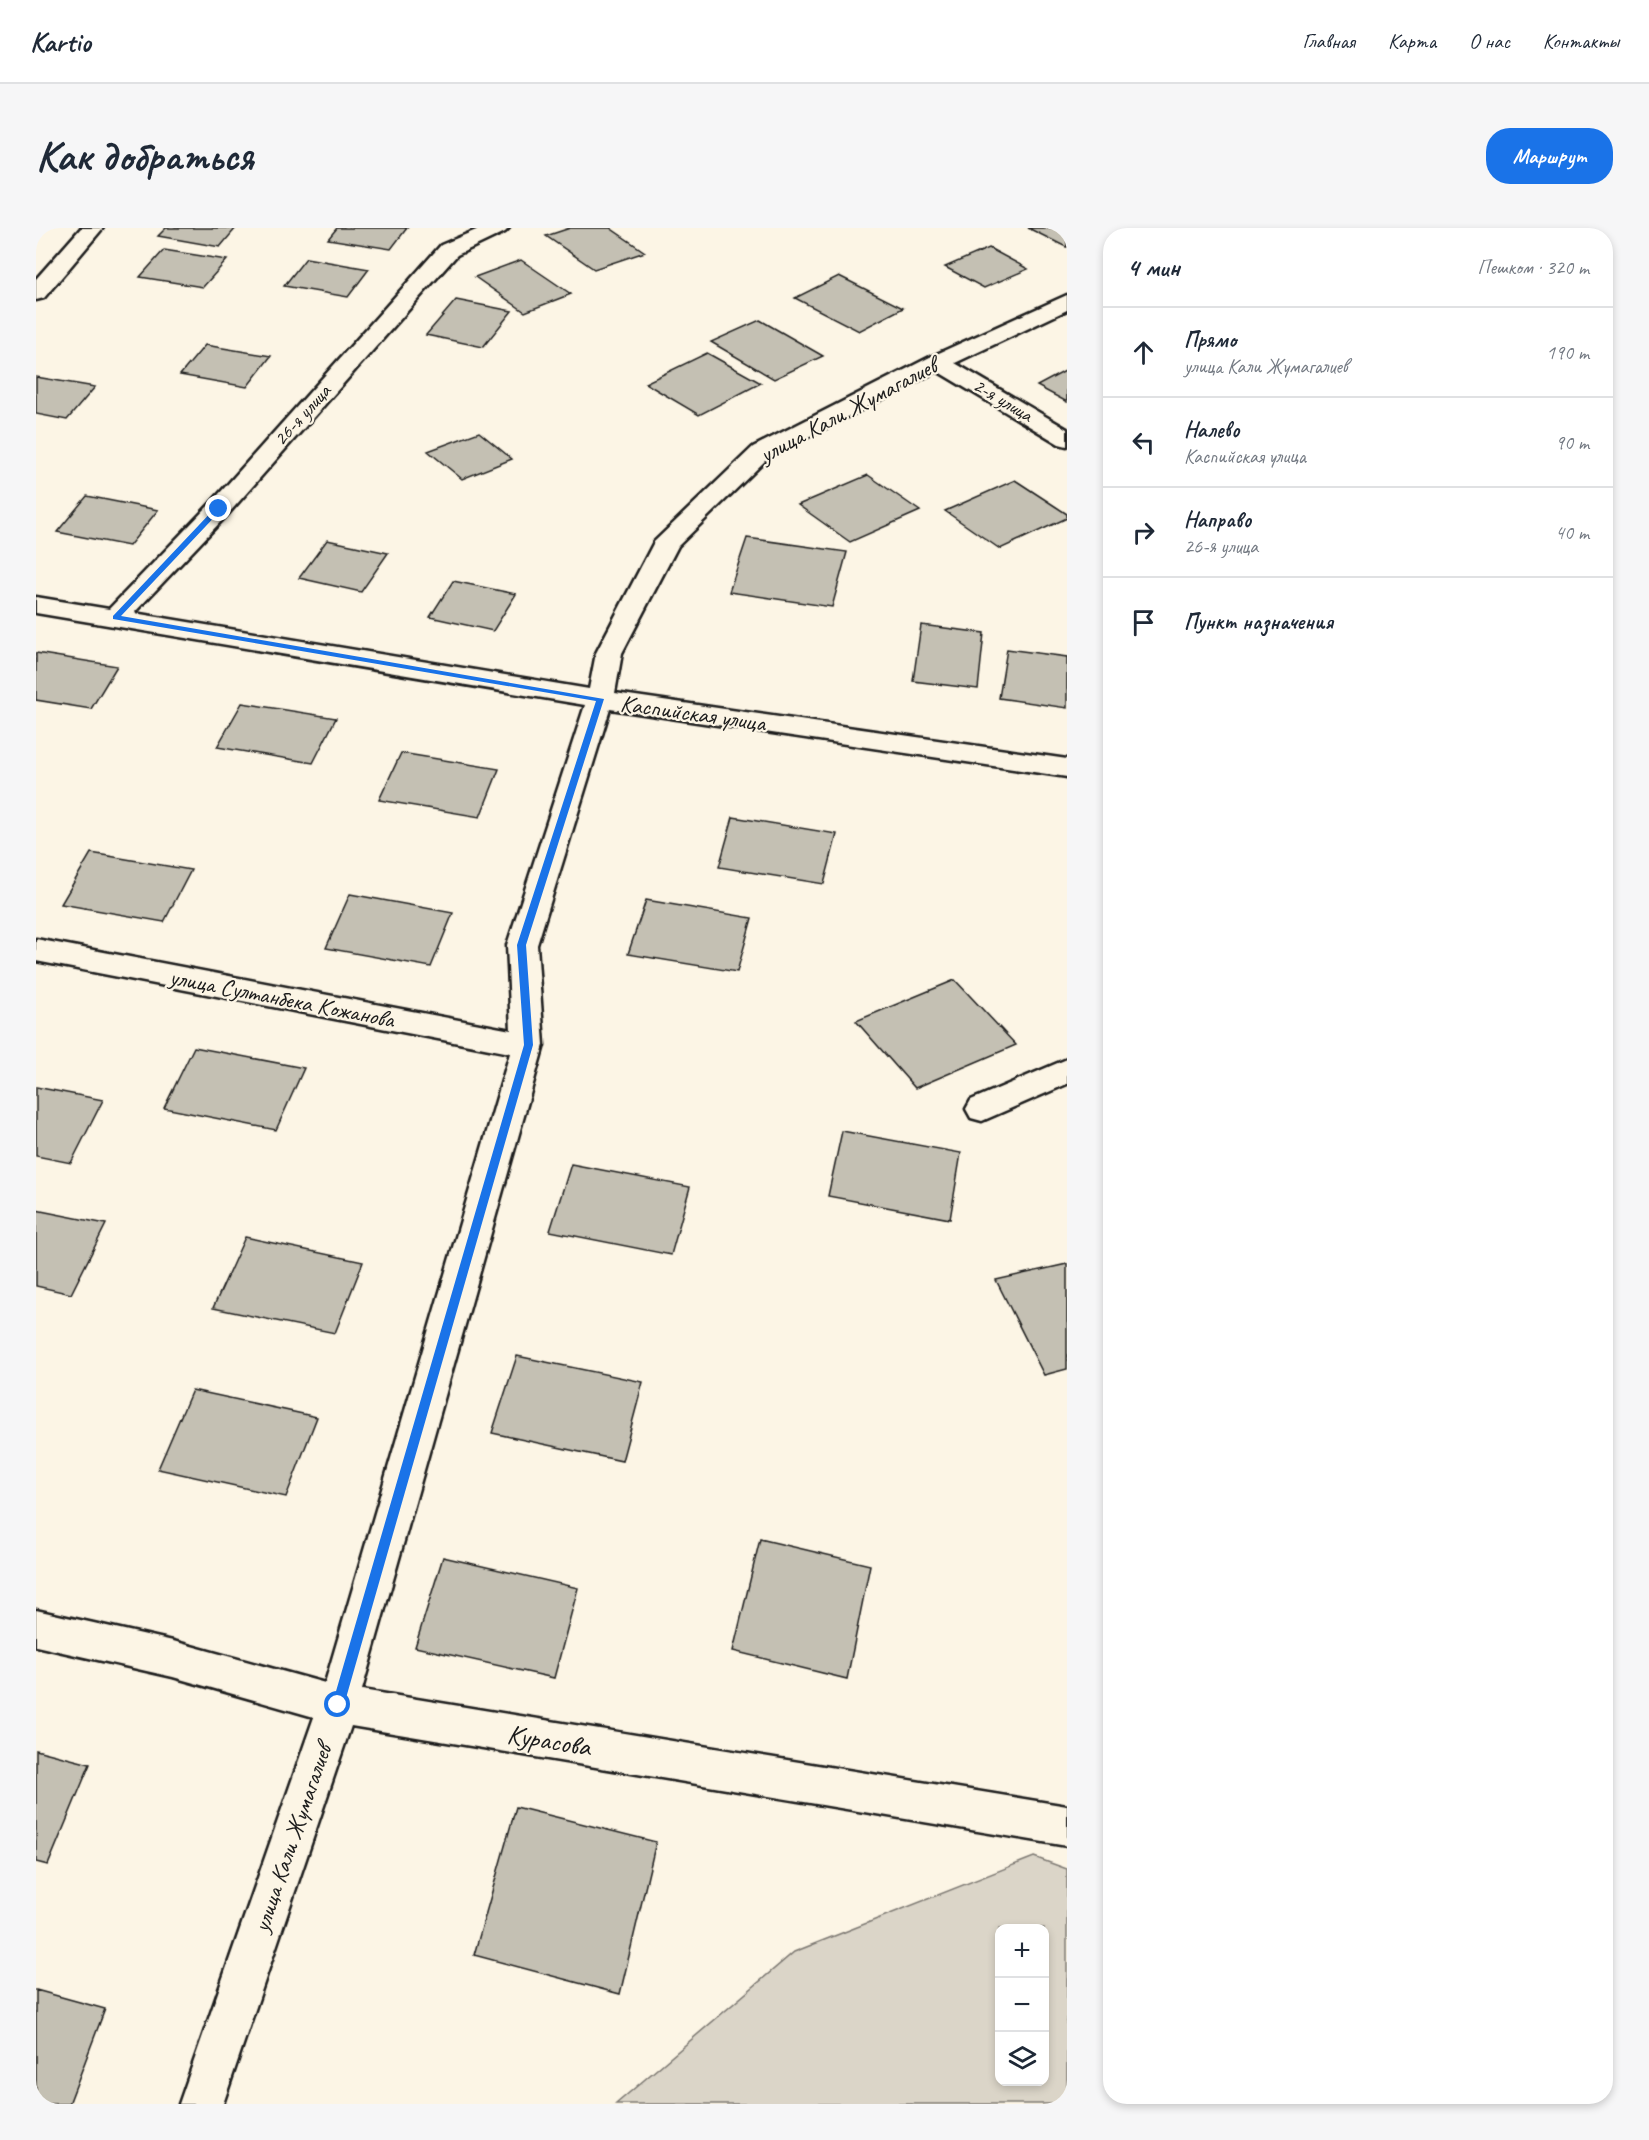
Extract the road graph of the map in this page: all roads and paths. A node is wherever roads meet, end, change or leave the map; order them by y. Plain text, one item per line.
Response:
1 (92, 228) edge
2 (498, 228) edge
3 (36, 293) edge
4 (1067, 302) edge
5 (938, 362) junction
6 (1067, 439) edge
7 (36, 605) edge
8 (116, 617) junction
9 (600, 699) junction
10 (1067, 768) edge
11 (36, 950) edge
12 (528, 1045) junction
13 (1067, 1071) edge
14 (982, 1109) dead end
15 (36, 1628) edge
16 (338, 1705) junction
17 (1067, 1826) edge
18 (201, 2104) edge

1 - 3 street
2 - 8 street, 26-я улица
4 - 5 street, улица Кали Жумагалиев
5 - 6 street, 2-я улица
5 - 9 street, улица Кали Жумагалиев
7 - 8 street, Каспийская улица
8 - 9 street, Каспийская улица
9 - 10 street, Каспийская улица
9 - 12 street, улица Кали Жумагалиев
11 - 12 street, улица Султанбека Кожанова
12 - 16 street, улица Кали Жумагалиев
13 - 14 street
15 - 16 street, Курасова
16 - 17 street, Курасова
16 - 18 street, улица Кали Жумагалиев

